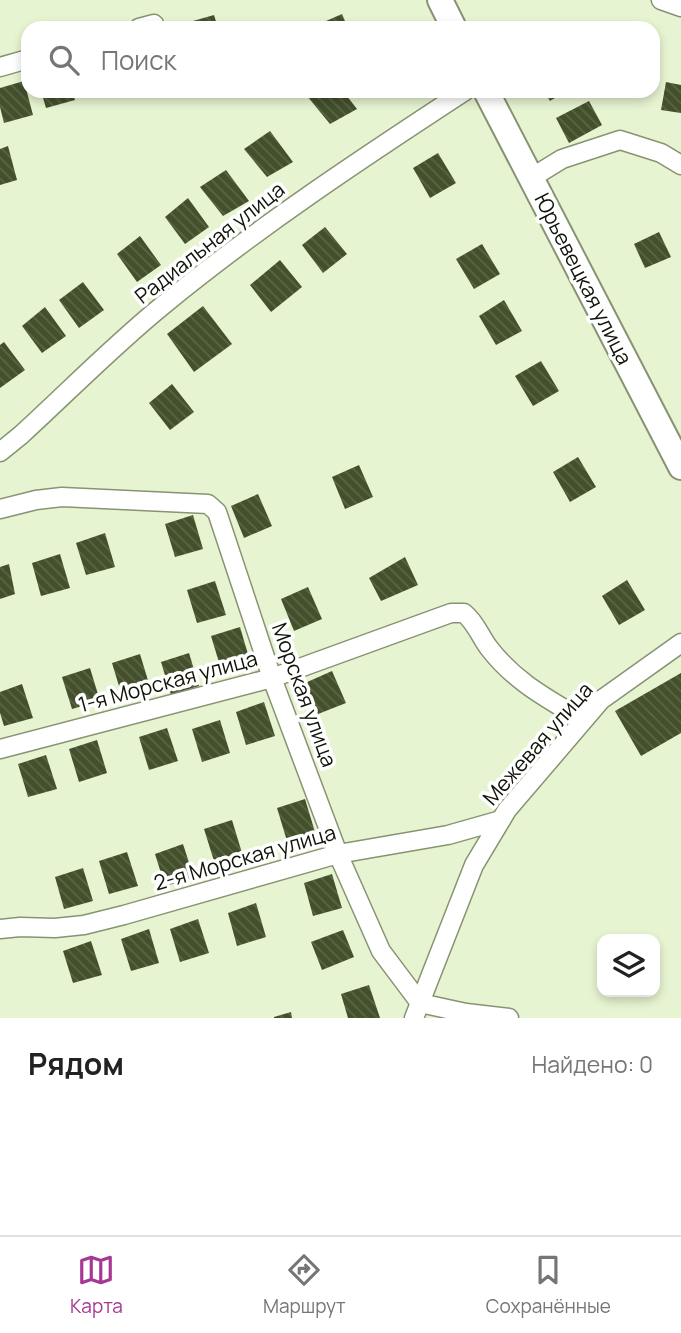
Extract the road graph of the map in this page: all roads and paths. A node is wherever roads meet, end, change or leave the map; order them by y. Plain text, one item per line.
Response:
1 (440, 0) edge
2 (661, 0) edge
3 (681, 7) edge
4 (450, 21) edge
5 (21, 61) edge
6 (0, 67) edge
7 (454, 98) edge
8 (490, 98) edge
9 (681, 165) edge
10 (531, 178) junction
11 (0, 452) edge
12 (681, 467) edge
13 (0, 509) edge
14 (681, 643) edge
15 (272, 678) junction
16 (583, 720) junction
17 (0, 749) edge
18 (501, 820) junction
19 (338, 854) junction
20 (0, 929) edge
21 (417, 1010) edge
22 (509, 1018) edge

1 - 4 main road
2 - 3 street
5 - 6 street
7 - 11 street, Радиальная улица
8 - 10 main road, Юрьевецкая улица
9 - 10 street
10 - 12 main road, Юрьевецкая улица
13 - 15 street, Морская улица
14 - 16 street, Межевая улица
15 - 16 street, 1-я Морская улица
15 - 17 street, 1-я Морская улица
15 - 19 street, Морская улица
16 - 18 street, Межевая улица
18 - 19 street, 2-я Морская улица
18 - 21 street, Межевая улица
19 - 20 street, 2-я Морская улица
19 - 21 street, Морская улица
21 - 22 street

